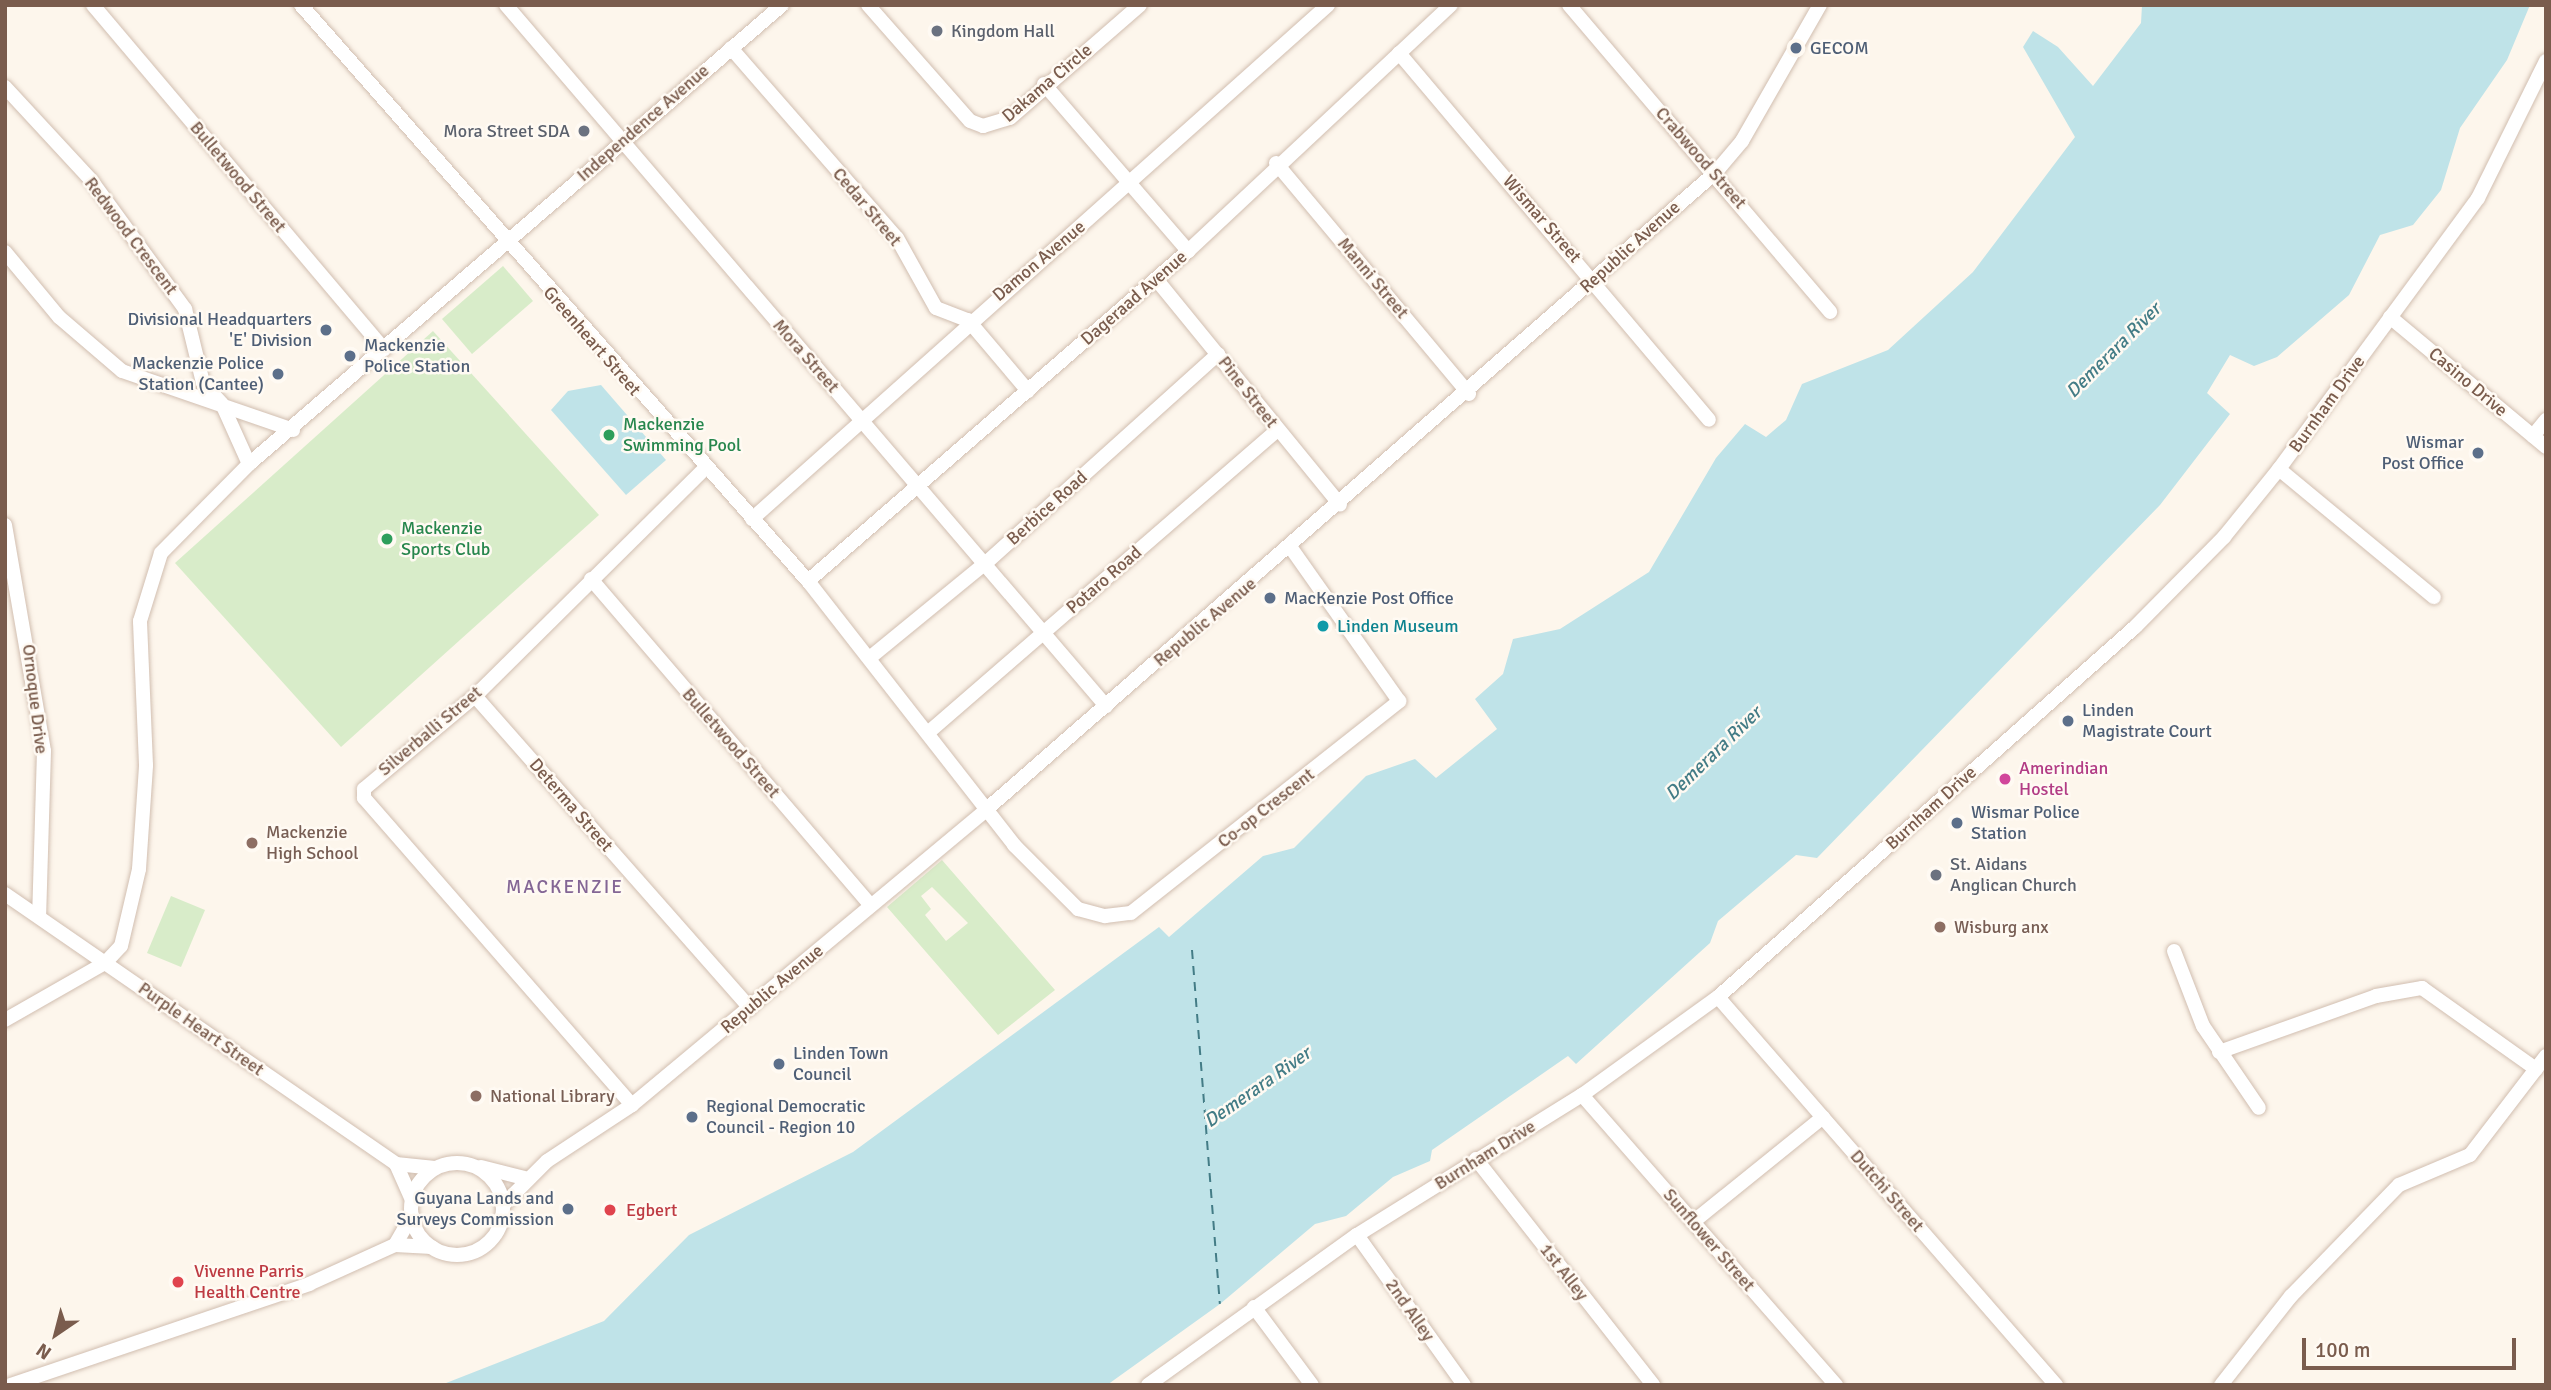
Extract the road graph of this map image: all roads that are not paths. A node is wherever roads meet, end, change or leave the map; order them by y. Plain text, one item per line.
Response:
1 (93, 5) edge
2 (300, 5) edge
3 (506, 5) edge
4 (782, 5) edge
5 (868, 5) edge
6 (1140, 5) edge
7 (1328, 5) edge
8 (1451, 5) edge
9 (1569, 5) edge
10 (1820, 5) edge
11 (731, 48) junction
12 (1399, 53) junction
13 (2546, 61) edge
14 (1044, 84) junction
15 (5, 87) edge
16 (621, 140) junction
17 (1276, 163) junction
18 (1715, 173) junction
19 (1132, 184) junction
20 (506, 243) junction
21 (1188, 251) junction
22 (5, 252) edge
23 (1156, 279) junction
24 (1594, 279) junction
25 (1830, 312) dead end
26 (2390, 317) junction
27 (968, 320) junction
28 (384, 349) junction
29 (1218, 354) junction
30 (1028, 391) junction
31 (1469, 394) junction
32 (222, 404) junction
33 (860, 419) junction
34 (1709, 420) dead end
35 (2546, 420) edge
36 (293, 430) junction
37 (1278, 430) junction
38 (2533, 436) junction
39 (2546, 447) edge
40 (249, 464) junction
41 (2279, 468) junction
42 (704, 469) junction
43 (919, 487) junction
44 (1340, 505) junction
45 (752, 519) junction
46 (5, 525) edge
47 (1291, 548) junction
48 (987, 562) junction
49 (591, 579) junction
50 (808, 581) junction
51 (2434, 597) dead end
52 (1045, 631) junction
53 (872, 656) junction
54 (475, 696) junction
55 (1105, 706) junction
56 (930, 731) junction
57 (988, 808) junction
58 (5, 894) edge
59 (871, 906) junction
60 (39, 917) junction
61 (2174, 951) dead end
62 (105, 963) junction
63 (1718, 998) junction
64 (750, 1008) junction
65 (5, 1020) edge
66 (2219, 1052) junction
67 (2546, 1056) edge
68 (2536, 1069) junction
69 (1582, 1095) junction
70 (632, 1105) junction
71 (2259, 1108) dead end
72 (1823, 1117) junction
73 (1476, 1159) junction
74 (396, 1164) junction
75 (471, 1165) junction
76 (435, 1168) junction
77 (528, 1179) junction
78 (503, 1205) junction
79 (412, 1207) junction
80 (1693, 1222) junction
81 (1357, 1235) junction
82 (395, 1245) junction
83 (432, 1247) junction
84 (1254, 1307) junction
85 (11, 1385) edge
86 (1148, 1385) edge
87 (1312, 1385) edge
88 (1464, 1385) edge
89 (1653, 1385) edge
90 (1836, 1385) edge
91 (2056, 1385) edge
92 (2221, 1385) edge

1 - 28 street, Bulletwood Street
2 - 20 street, Greenheart Street
3 - 16 street, Mora Street
4 - 11 street, Independence Avenue
5 - 14 street, Dakama Circle
6 - 14 street, Dakama Circle
7 - 19 street, Damon Avenue
8 - 12 street, Dageraad Avenue
9 - 18 street, Crabwood Street
10 - 18 street, Republic Avenue
11 - 16 street, Independence Avenue
11 - 27 street, Cedar Street
12 - 17 street, Dageraad Avenue
12 - 24 street, Wismar Street
13 - 26 street, Burnham Drive
14 - 19 street
15 - 32 street, Redwood Crescent
16 - 20 street, Independence Avenue
16 - 33 street, Mora Street
17 - 21 street, Dageraad Avenue
17 - 31 street, Manni Street
18 - 24 street, Republic Avenue
18 - 25 street, Crabwood Street
19 - 21 street
19 - 27 street, Damon Avenue
20 - 28 street, Independence Avenue
20 - 42 street, Greenheart Street
21 - 23 street, Dageraad Avenue
22 - 32 street
23 - 29 street, Pine Street
23 - 30 street, Dageraad Avenue
24 - 31 street, Republic Avenue
24 - 34 street, Wismar Street
26 - 38 street, Casino Drive
26 - 41 street, Burnham Drive
27 - 30 street, Cedar Street
27 - 33 street, Damon Avenue
28 - 36 street, Independence Avenue
29 - 37 street, Pine Street
29 - 48 street, Berbice Road
30 - 43 street, Dageraad Avenue
31 - 44 street, Republic Avenue
32 - 36 street
32 - 40 street, Redwood Crescent
33 - 43 street, Mora Street
33 - 45 street, Damon Avenue
35 - 38 street
36 - 40 street, Independence Avenue
37 - 44 street, Pine Street
37 - 52 street, Potaro Road
38 - 39 street, Casino Drive
40 - 62 street, Independence Avenue
41 - 51 street
41 - 63 street, Burnham Drive
42 - 45 street, Greenheart Street
42 - 49 street, Silverballi Street
43 - 48 street, Mora Street
43 - 50 street, Dageraad Avenue
44 - 47 street, Republic Avenue
45 - 50 street, Greenheart Street
46 - 60 street, Ornoque Drive
47 - 55 street, Republic Avenue
47 - 57 street, Co-op Crescent
48 - 52 street, Mora Street
48 - 53 street, Berbice Road
49 - 54 street, Silverballi Street
49 - 59 street, Bulletwood Street
50 - 53 street, Greenheart Street
52 - 55 street, Mora Street
52 - 56 street, Potaro Road
53 - 56 street, Greenheart Street
54 - 64 street, Determa Street
54 - 70 street, Silverballi Street
55 - 57 street, Republic Avenue
56 - 57 street, Greenheart Street
57 - 59 street, Republic Avenue
58 - 60 street, Purple Heart Street
59 - 64 street, Republic Avenue
60 - 62 street, Purple Heart Street
61 - 66 street
62 - 65 street
62 - 74 street, Purple Heart Street
63 - 69 street, Burnham Drive
63 - 72 street, Dutchi Street
64 - 70 street, Republic Avenue
66 - 68 street
66 - 71 street
67 - 68 street
68 - 92 street
69 - 73 street, Burnham Drive
69 - 80 street, Sunflower Street
70 - 77 street, Republic Avenue
72 - 80 street
72 - 91 street, Dutchi Street
73 - 81 street, Burnham Drive
73 - 89 street, 1st Alley
74 - 76 street, Purple Heart Street
74 - 79 street
75 - 76 street
75 - 77 street
75 - 78 street
76 - 79 street
77 - 78 street, Republic Avenue
78 - 83 street
79 - 82 street
79 - 83 street
80 - 90 street, Sunflower Street
81 - 84 street, Burnham Drive
81 - 88 street, 2nd Alley
82 - 83 street
82 - 85 street
84 - 86 street, Burnham Drive
84 - 87 street

